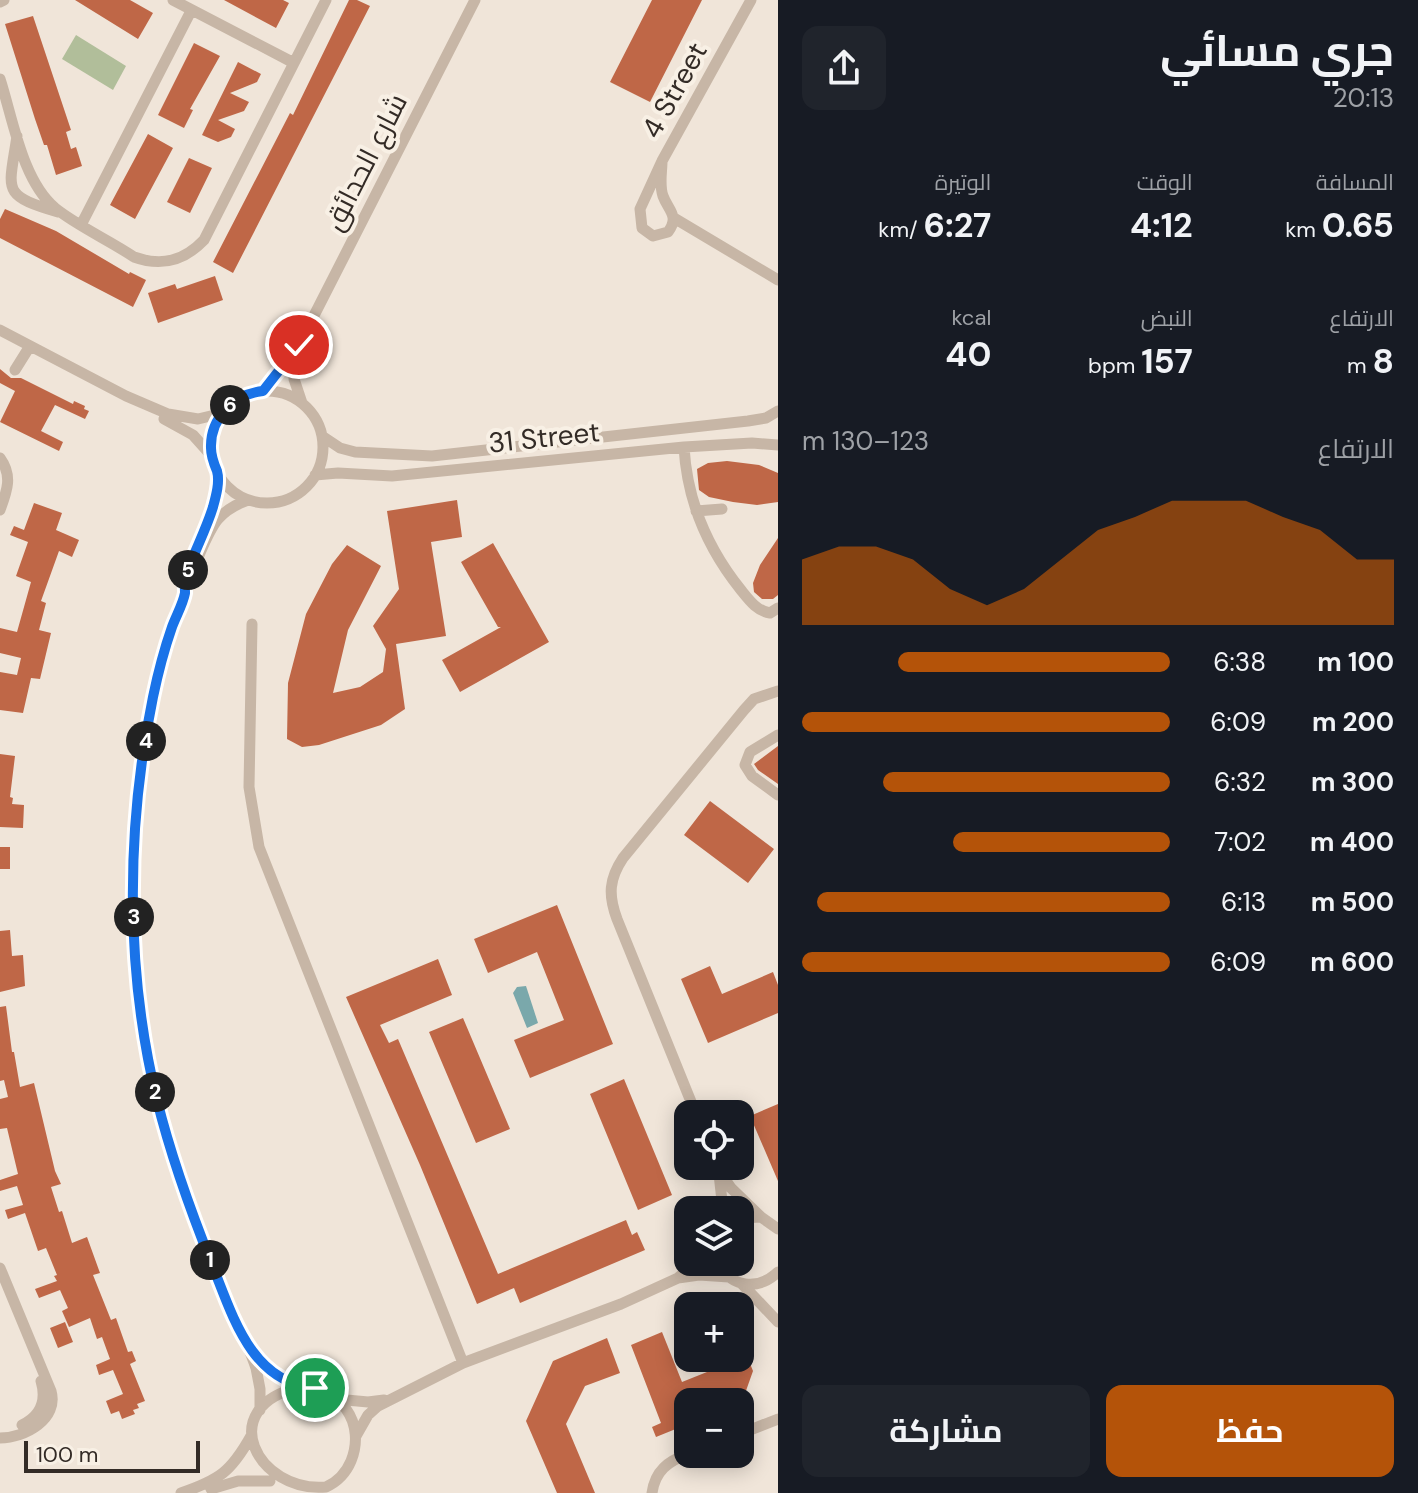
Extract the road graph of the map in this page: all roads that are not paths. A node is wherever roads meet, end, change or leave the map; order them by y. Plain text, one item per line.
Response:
1 (173, 0) edge
2 (326, 0) edge
3 (475, 0) edge
4 (751, 0) edge
5 (191, 11) junction
6 (294, 63) junction
7 (0, 79) edge
8 (17, 133) junction
9 (662, 161) junction
10 (62, 213) junction
11 (674, 218) junction
12 (81, 225) junction
13 (778, 280) edge
14 (0, 330) edge
15 (299, 345) junction
16 (30, 346) junction
17 (15, 370) dead end
18 (263, 391) junction
19 (126, 396) junction
20 (302, 403) junction
21 (778, 411) edge
22 (223, 413) junction
23 (322, 436) junction
24 (778, 445) edge
25 (684, 447) junction
26 (212, 457) junction
27 (0, 458) edge
28 (218, 474) junction
29 (315, 475) junction
30 (248, 500) junction
31 (722, 509) dead end
32 (0, 510) edge
33 (696, 511) junction
34 (185, 592) junction
35 (778, 608) edge
36 (252, 624) dead end
37 (778, 691) edge
38 (778, 735) edge
39 (778, 795) edge
40 (690, 1100) edge
41 (727, 1180) edge
42 (754, 1217) edge
43 (761, 1217) junction
44 (777, 1226) edge
45 (0, 1268) edge
46 (778, 1272) edge
47 (680, 1276) edge
48 (729, 1277) joint
49 (678, 1278) junction
50 (742, 1284) junction
51 (4, 1292) edge
52 (778, 1322) edge
53 (248, 1348) junction
54 (463, 1363) junction
55 (300, 1387) junction
56 (336, 1399) junction
57 (389, 1399) junction
58 (260, 1410) junction
59 (778, 1419) edge
60 (754, 1428) edge
61 (251, 1435) junction
62 (356, 1436) junction
63 (0, 1437) edge
64 (674, 1460) edge
65 (270, 1481) junction
66 (329, 1489) edge
67 (291, 1492) edge
68 (181, 1493) edge
69 (200, 1493) edge
70 (652, 1493) edge

1 - 5 street
2 - 6 street
3 - 15 street, شارع الحدائق
4 - 9 street, 4 Street
5 - 6 street
5 - 12 street
6 - 12 street
7 - 8 street
8 - 10 street
8 - 10 street
9 - 11 street, 4 Street
9 - 11 street, 4 Street
10 - 12 street
11 - 13 street
14 - 16 street
15 - 18 street
15 - 20 street
16 - 17 street
16 - 19 street
18 - 20 street
18 - 22 street
19 - 22 street
19 - 26 street
20 - 23 street
21 - 23 street, 31 Street
22 - 26 street
23 - 29 street
24 - 25 street, 31 Street
25 - 29 street, 31 Street
25 - 33 street
26 - 28 street
27 - 32 street
28 - 30 street
28 - 34 street
29 - 30 street
30 - 34 street
31 - 33 street
33 - 35 street
34 - 53 street
36 - 54 street
37 - 40 street
38 - 39 street
41 - 43 street
42 - 43 street
43 - 44 street
45 - 51 street
46 - 50 street
47 - 49 street
48 - 49 street
48 - 50 street
49 - 54 street
50 - 52 street
51 - 63 street
53 - 55 street
53 - 58 street
54 - 57 street
55 - 56 street
55 - 58 street
56 - 57 street
56 - 62 street
57 - 62 street
58 - 61 street
59 - 60 street
61 - 65 street
61 - 68 street
62 - 66 street
64 - 70 street
65 - 67 street
65 - 69 street
66 - 67 street

